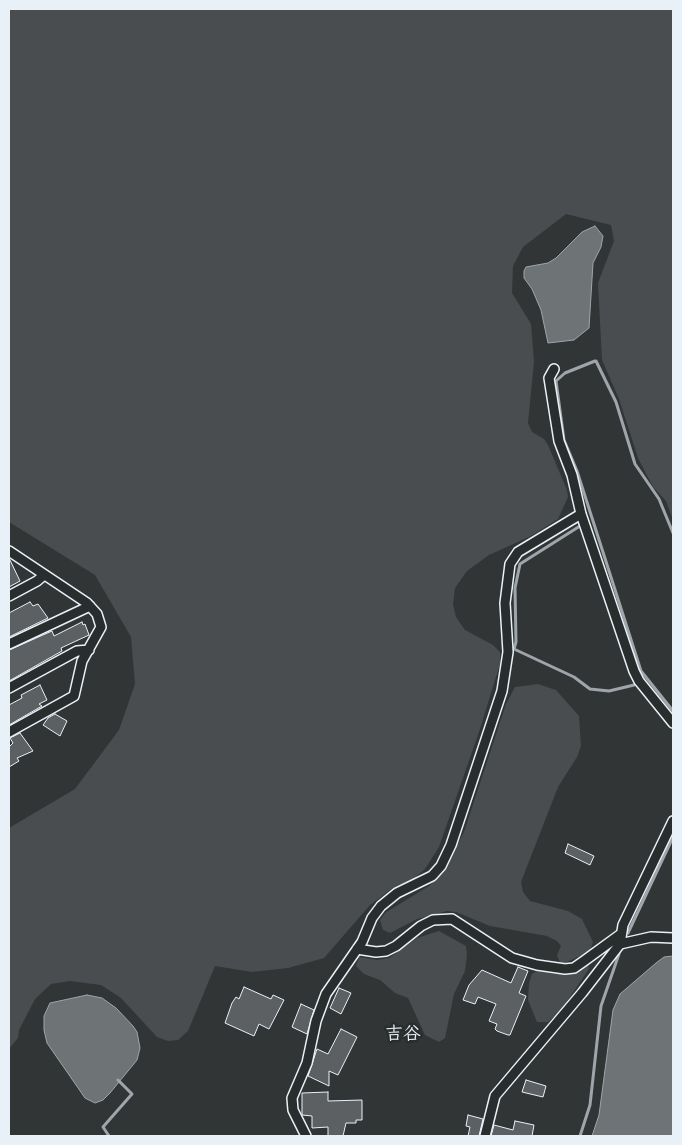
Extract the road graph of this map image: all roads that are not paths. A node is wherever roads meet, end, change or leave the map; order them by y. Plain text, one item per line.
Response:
1 (554, 369) dead end
2 (581, 514) junction
3 (9, 551) edge
4 (44, 575) junction
5 (9, 596) edge
6 (90, 606) junction
7 (9, 644) edge
8 (88, 650) junction
9 (9, 688) edge
10 (673, 723) edge
11 (9, 732) edge
12 (673, 820) edge
13 (621, 934) junction
14 (673, 938) edge
15 (620, 944) junction
16 (358, 950) junction
17 (306, 1136) edge
18 (486, 1136) edge

1 - 2 street
2 - 10 street
2 - 16 street
3 - 4 street
4 - 5 street
4 - 6 street
6 - 7 street
6 - 8 street
8 - 9 street
8 - 11 street
12 - 13 street
13 - 15 street
13 - 16 street
14 - 15 street
15 - 18 street
16 - 17 street

